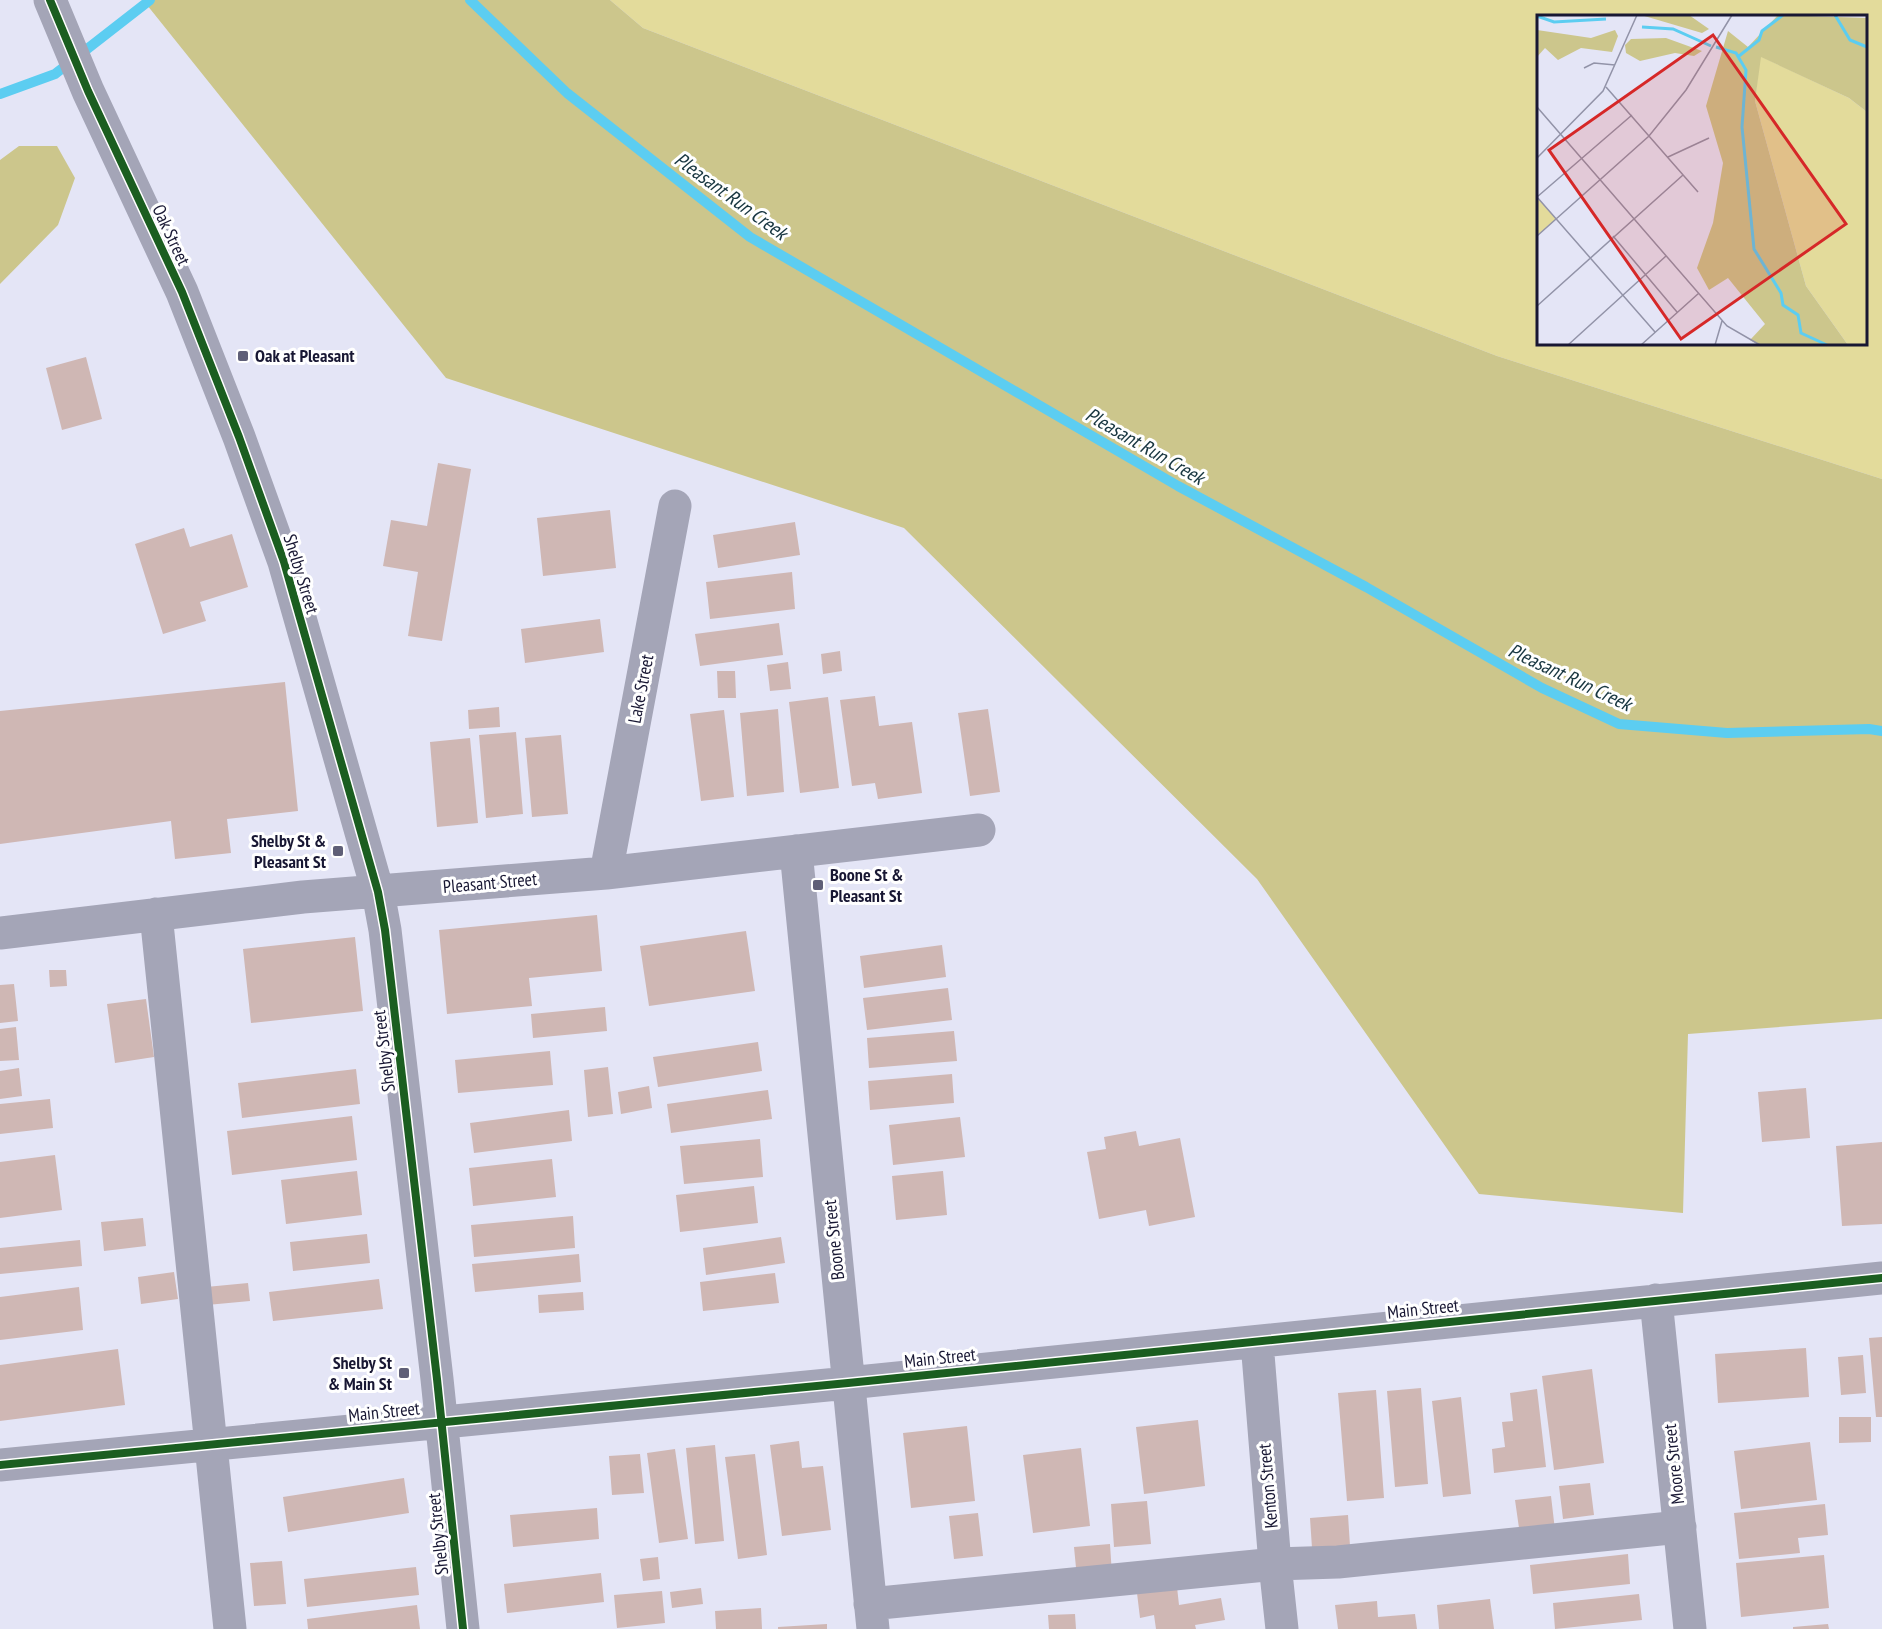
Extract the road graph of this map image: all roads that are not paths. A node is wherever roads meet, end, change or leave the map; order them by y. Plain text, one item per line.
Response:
1 (53, 7) edge
2 (257, 486) joint
3 (675, 506) dead end
4 (979, 830) dead end
5 (796, 851) junction
6 (606, 873) junction
7 (378, 892) junction
8 (156, 914) junction
9 (0, 933) edge
10 (1882, 1278) edge
11 (1656, 1300) junction
12 (1257, 1342) junction
13 (848, 1383) junction
14 (442, 1421) junction
15 (211, 1444) junction
16 (0, 1465) edge
17 (1680, 1527) junction
18 (1275, 1564) junction
19 (872, 1616) edge
20 (230, 1629) edge
21 (463, 1629) edge
22 (1282, 1629) edge
23 (1690, 1629) edge

1 - 2 street, Oak Street
2 - 7 street, Shelby Street
3 - 6 street, Lake Street
4 - 5 street, Pleasant Street
5 - 6 street, Pleasant Street
5 - 13 street, Boone Street
6 - 7 street, Pleasant Street
7 - 8 street, Pleasant Street
7 - 14 street, Shelby Street
8 - 9 street, Pleasant Street
8 - 15 street
10 - 11 street, Main Street
11 - 12 street, Main Street
11 - 17 street, Moore Street
12 - 13 street, Main Street
12 - 18 street, Kenton Street
13 - 14 street, Main Street
13 - 19 street, Boone Street
14 - 15 street, Main Street
14 - 21 street, Shelby Street
15 - 16 street, Main Street
15 - 20 street
17 - 18 street
17 - 23 street, Moore Street
18 - 19 street
18 - 22 street, Kenton Street

